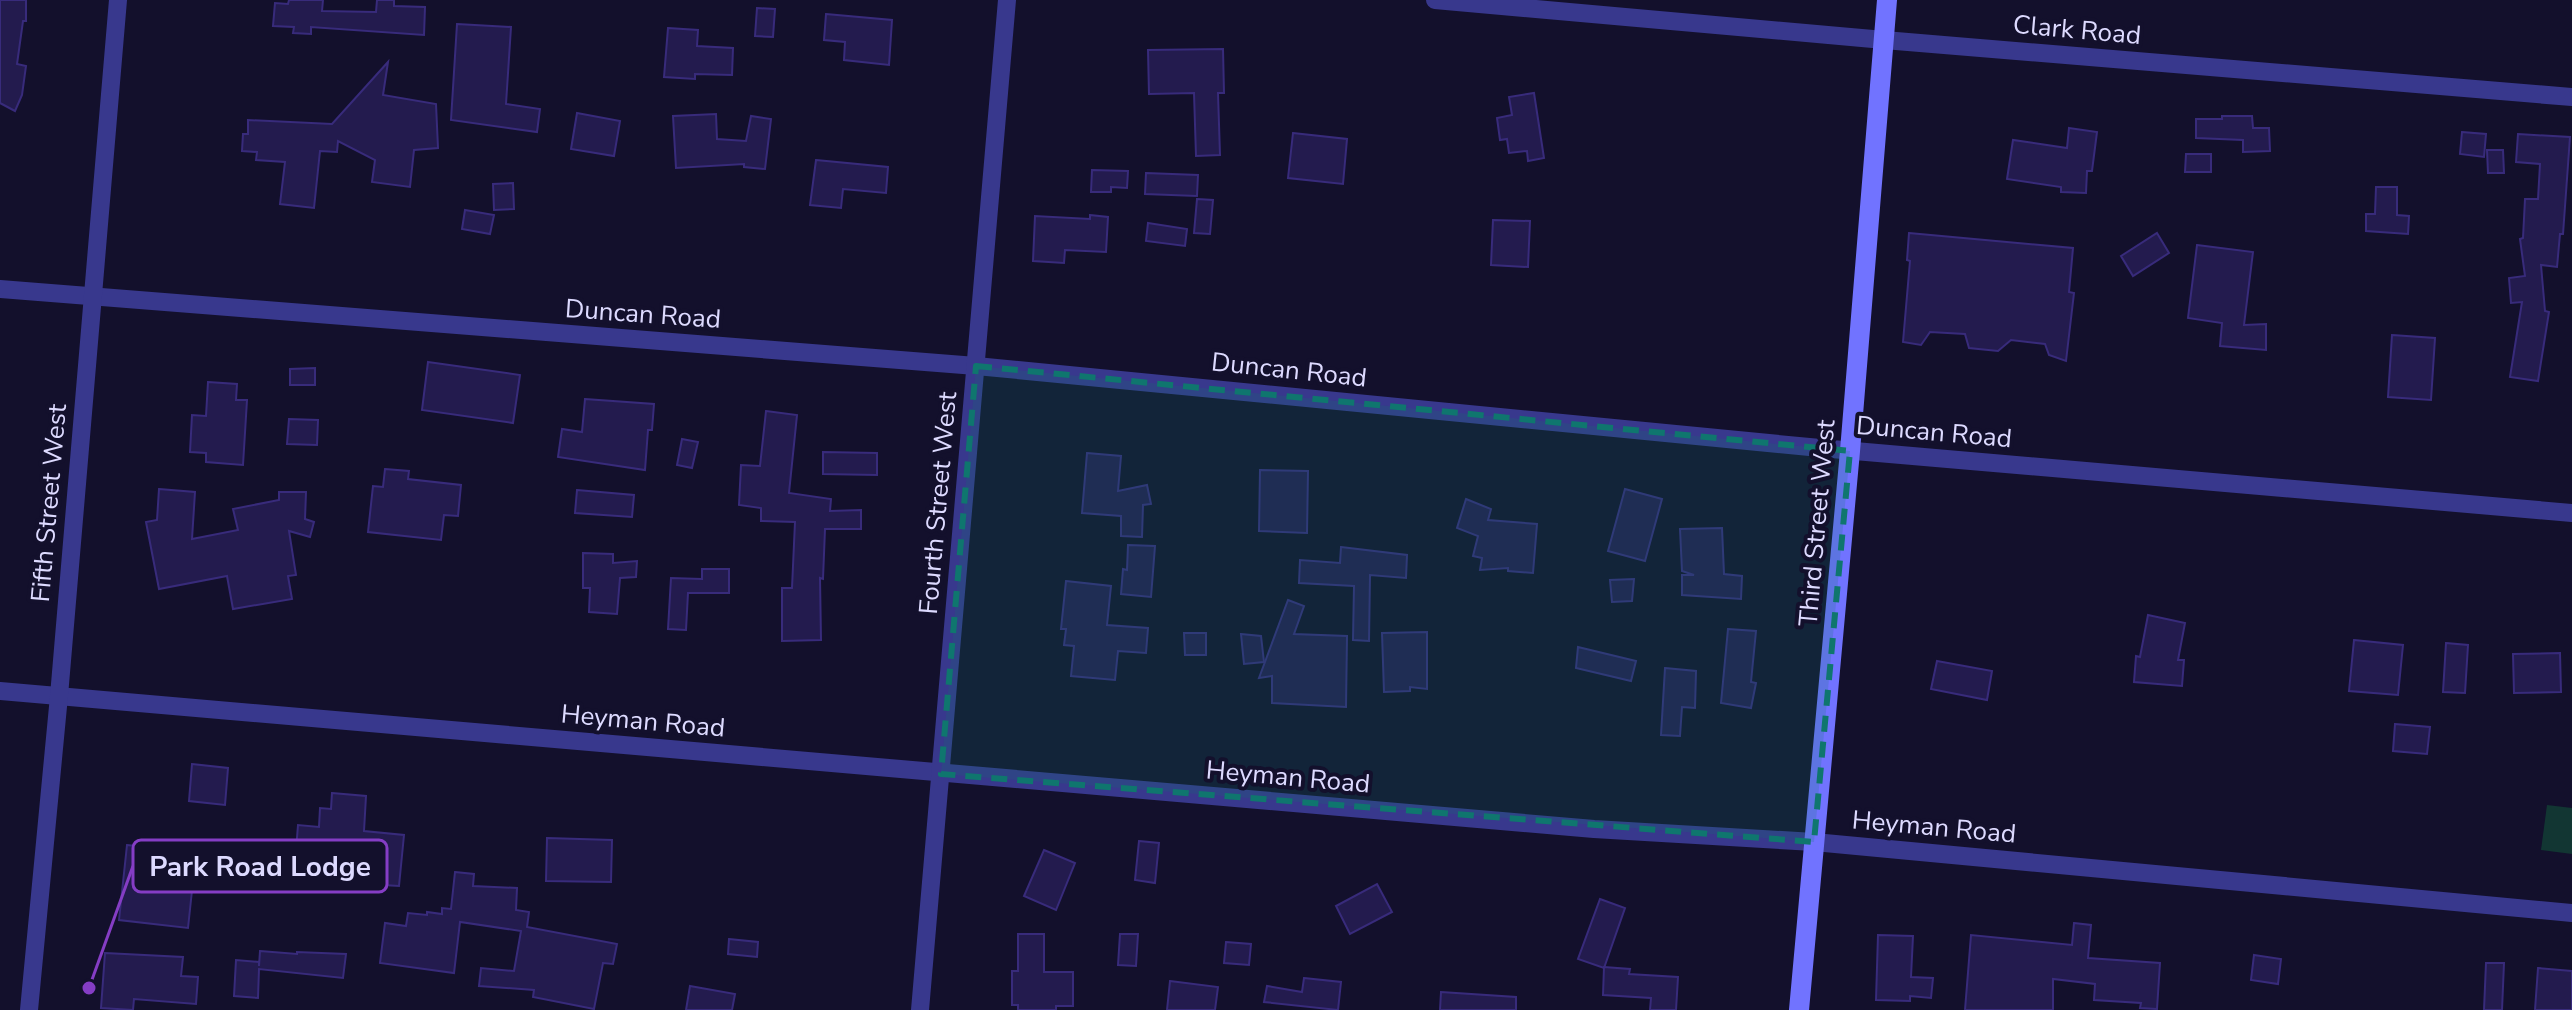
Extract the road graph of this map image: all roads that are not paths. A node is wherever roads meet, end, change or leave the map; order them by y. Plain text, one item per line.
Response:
1 (118, 0) edge
2 (1007, 0) edge
3 (1435, 0) edge
4 (1887, 0) edge
5 (1884, 40) junction
6 (2572, 97) edge
7 (0, 289) edge
8 (92, 297) junction
9 (976, 366) junction
10 (1850, 451) junction
11 (2572, 513) edge
12 (0, 691) edge
13 (59, 696) junction
14 (941, 774) junction
15 (1814, 842) junction
16 (2572, 913) edge
17 (29, 1010) edge
18 (920, 1010) edge
19 (1799, 1010) edge

1 - 8 street, Fifth Street West
2 - 9 street, Fourth Street West
3 - 5 street, Clark Road
4 - 5 main road, Third Street West
5 - 6 street, Clark Road
5 - 10 main road, Third Street West
7 - 8 street, Duncan Road
8 - 9 street, Duncan Road
8 - 13 street, Fifth Street West
9 - 10 street, Duncan Road
9 - 14 street, Fourth Street West
10 - 11 street, Duncan Road
10 - 15 main road, Third Street West
12 - 13 street, Heyman Road
13 - 14 street, Heyman Road
13 - 17 street, Fifth Street West
14 - 15 street, Heyman Road
14 - 18 street, Fourth Street West
15 - 16 street, Heyman Road
15 - 19 main road, Third Street West

